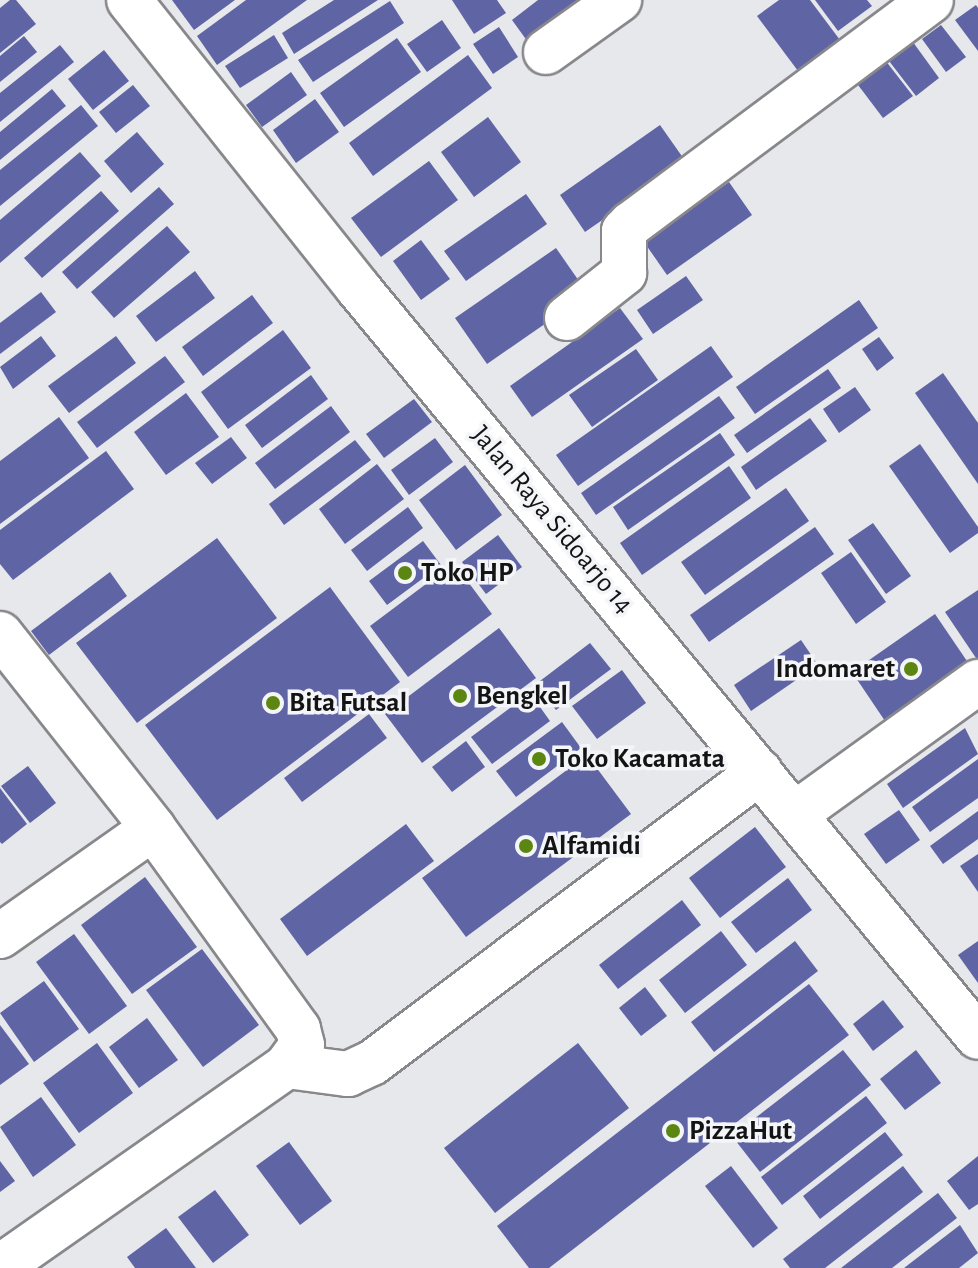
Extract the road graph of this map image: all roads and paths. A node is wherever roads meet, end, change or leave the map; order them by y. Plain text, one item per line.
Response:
1 (129, 0) edge
2 (619, 0) edge
3 (931, 0) edge
4 (546, 52) dead end
5 (567, 318) dead end
6 (0, 634) edge
7 (978, 682) edge
8 (760, 772) junction
9 (795, 814) junction
10 (153, 828) junction
11 (0, 936) edge
12 (978, 1037) edge
13 (287, 1066) junction
14 (0, 1267) edge

1 - 8 street, Jalan Raya Sidoarjo 14
2 - 4 street
3 - 5 street
6 - 10 street
7 - 9 street
8 - 9 street, Jalan Raya Sidoarjo 14
8 - 13 street
9 - 12 street, Jalan Raya Sidoarjo 14
10 - 11 street
10 - 13 street
13 - 14 street

